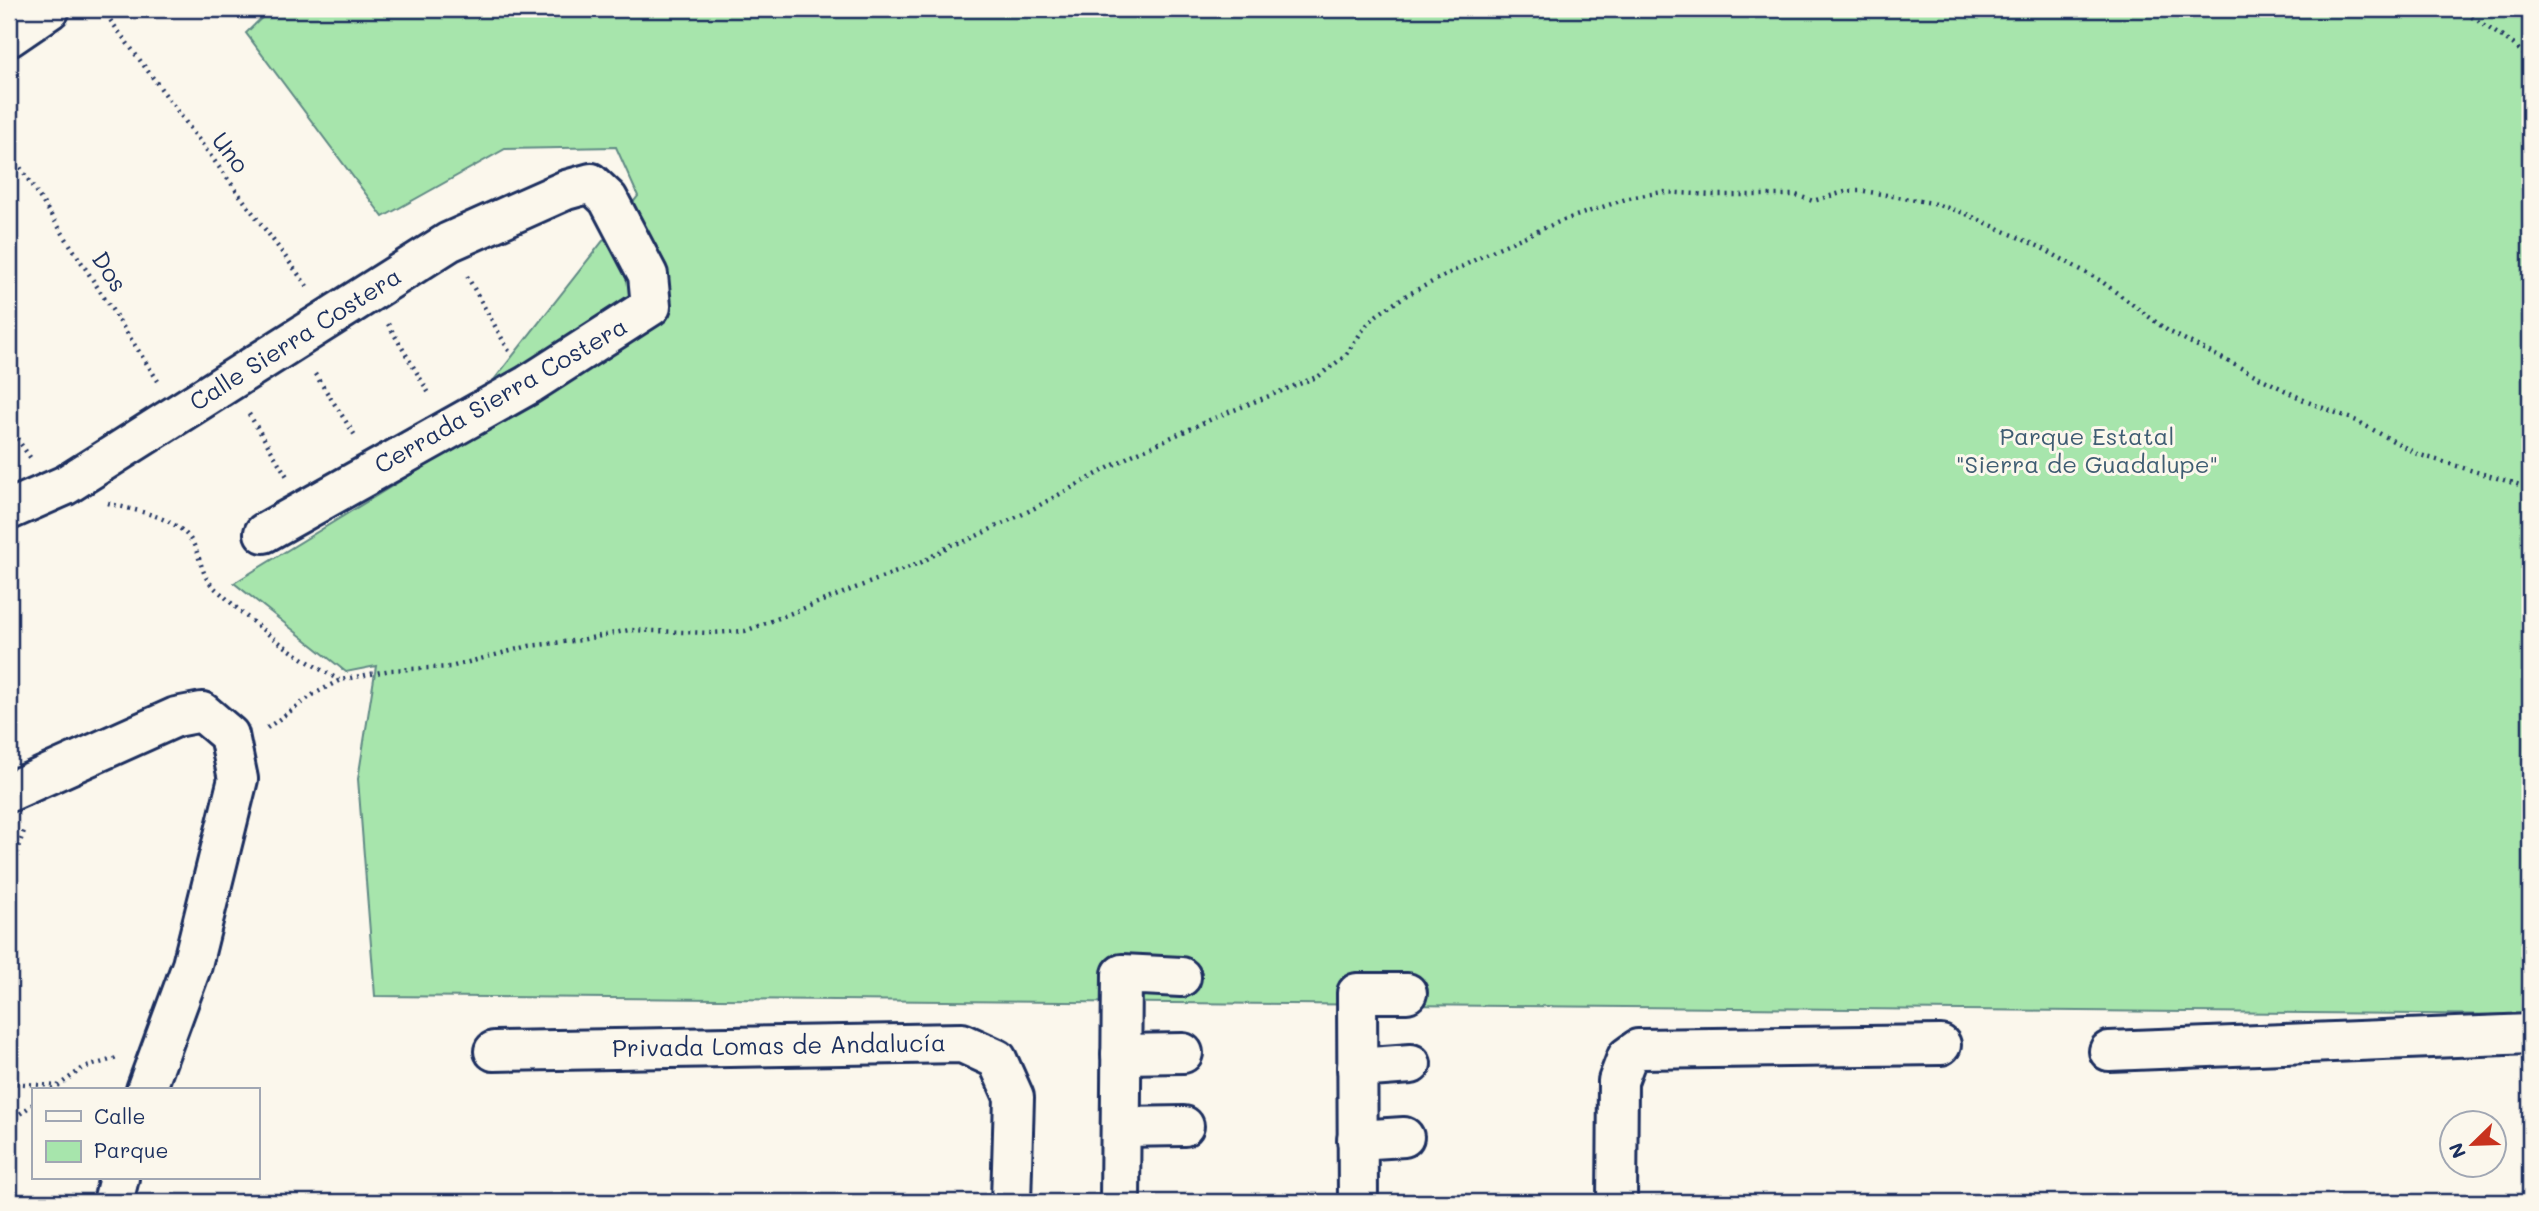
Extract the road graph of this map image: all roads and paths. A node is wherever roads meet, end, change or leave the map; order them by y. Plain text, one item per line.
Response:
1 (50, 9) edge
2 (102, 9) edge
3 (2460, 9) edge
4 (9, 37) edge
5 (2530, 60) edge
6 (9, 150) edge
7 (591, 183) joint
8 (449, 242) junction
9 (369, 293) junction
10 (330, 317) junction
11 (293, 341) junction
12 (229, 381) junction
13 (528, 386) junction
14 (179, 414) junction
15 (451, 429) junction
16 (377, 470) junction
17 (66, 485) junction
18 (2530, 488) edge
19 (307, 509) junction
20 (9, 510) edge
21 (264, 533) dead end
22 (340, 680) junction
23 (231, 746) junction
24 (9, 792) edge
25 (1181, 977) dead end
26 (1407, 993) dead end
27 (2530, 1034) edge
28 (161, 1045) junction
29 (1941, 1045) dead end
30 (494, 1051) dead end
31 (2109, 1051) dead end
32 (1183, 1053) dead end
33 (1121, 1054) junction
34 (1411, 1064) dead end
35 (1357, 1068) junction
36 (9, 1083) edge
37 (58, 1086) junction
38 (55, 1088) edge
39 (147, 1088) edge
40 (32, 1105) edge
41 (9, 1122) edge
42 (1184, 1126) dead end
43 (1121, 1127) junction
44 (1404, 1137) dead end
45 (1357, 1140) junction
46 (118, 1180) edge
47 (113, 1202) edge
48 (1011, 1202) edge
49 (1120, 1202) edge
50 (1358, 1202) edge
51 (1617, 1202) edge

1 - 4 street
2 - 10 path, Uno
3 - 5 path
6 - 14 path, Dos
7 - 8 street, Calle Sierra Costera
7 - 13 street, Cerrada Sierra Costera
8 - 9 street, Calle Sierra Costera
8 - 13 path
9 - 10 street, Calle Sierra Costera
9 - 15 path
10 - 11 street, Calle Sierra Costera
11 - 12 street, Calle Sierra Costera
11 - 16 path
12 - 14 street, Calle Sierra Costera
12 - 19 path
13 - 15 street, Cerrada Sierra Costera
14 - 17 street, Calle Sierra Costera
15 - 16 street, Cerrada Sierra Costera
16 - 19 street, Cerrada Sierra Costera
17 - 20 street, Calle Sierra Costera
17 - 22 path
18 - 22 path
19 - 21 street, Cerrada Sierra Costera
22 - 23 path
23 - 24 street
23 - 28 street
25 - 33 street
26 - 35 street
27 - 31 street
28 - 37 path
28 - 39 street
29 - 51 street
30 - 48 street, Privada Lomas de Andalucía
32 - 33 street
33 - 43 street
34 - 35 street
35 - 45 street
36 - 37 path
37 - 38 path
40 - 41 path
42 - 43 street
43 - 49 street
44 - 45 street
45 - 50 street
46 - 47 street

